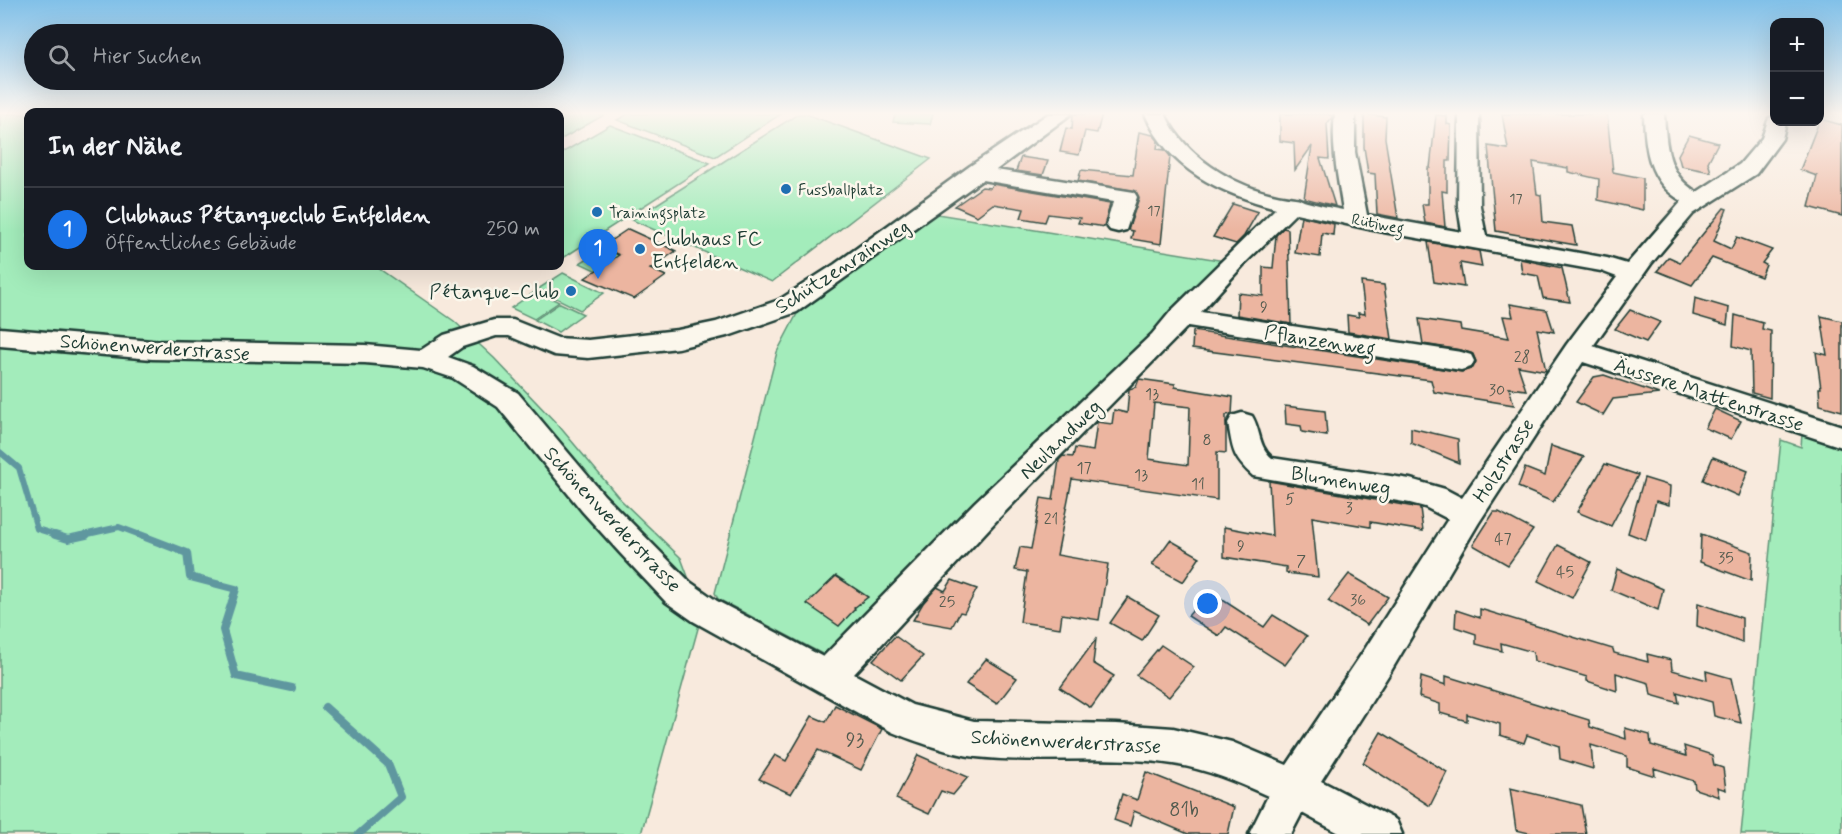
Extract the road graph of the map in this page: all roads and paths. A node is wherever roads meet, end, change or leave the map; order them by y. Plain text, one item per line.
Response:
1 (1004, 153) edge
2 (1182, 153) edge
3 (1346, 153) edge
4 (1469, 153) edge
5 (1656, 153) edge
6 (1761, 153) edge
7 (978, 171) junction
8 (1697, 201) junction
9 (1293, 204) junction
10 (1356, 219) junction
11 (1118, 225) dead end
12 (1475, 241) junction
13 (1631, 274) junction
14 (1180, 317) junction
15 (0, 338) edge
16 (1576, 350) junction
17 (426, 359) junction
18 (1461, 361) dead end
19 (1242, 423) dead end
20 (1842, 437) edge
21 (1467, 514) junction
22 (828, 676) junction
23 (1294, 788) junction
24 (1269, 834) edge
25 (1382, 834) edge

1 - 7 street, Schützenrainweg
2 - 9 street, Rütiweg
3 - 10 street
4 - 12 street
5 - 8 street
6 - 8 street, Holzstrasse
7 - 11 street
7 - 17 street, Schützenrainweg
8 - 13 street, Holzstrasse
9 - 10 street, Rütiweg
9 - 14 street, Neulandweg
10 - 12 street, Rütiweg
12 - 13 street, Rütiweg
13 - 16 street, Holzstrasse
14 - 18 street, Pflanzenweg
14 - 22 street, Neulandweg
15 - 17 street, Schönenwerderstrasse
16 - 20 street, Äussere Mattenstrasse
16 - 21 street, Holzstrasse
17 - 22 street, Schönenwerderstrasse
19 - 21 street, Blumenweg
21 - 23 street, Holzstrasse
22 - 23 street, Schönenwerderstrasse
23 - 24 street, Holzstrasse
23 - 25 street, Schönenwerderstrasse

